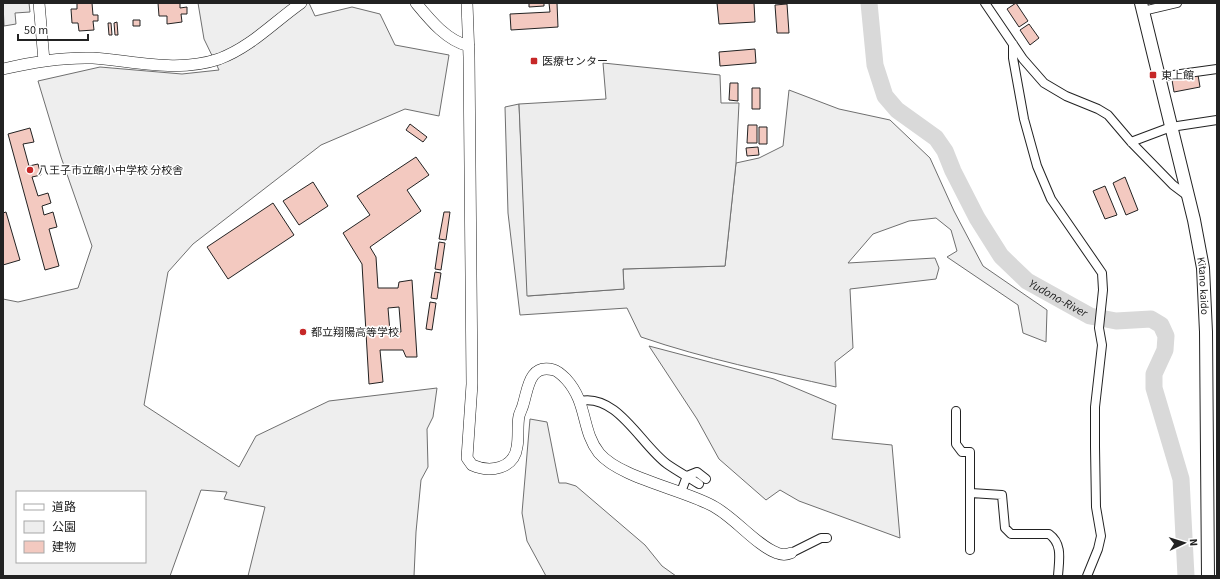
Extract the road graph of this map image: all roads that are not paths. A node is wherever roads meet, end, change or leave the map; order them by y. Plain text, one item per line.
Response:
1 (40, 3) edge
2 (301, 3) edge
3 (416, 3) edge
4 (467, 3) edge
5 (1177, 3) edge
6 (988, 4) edge
7 (1142, 7) edge
8 (1013, 44) junction
9 (469, 46) junction
10 (44, 61) junction
11 (3, 69) edge
12 (1217, 69) edge
13 (1159, 77) junction
14 (1217, 120) edge
15 (1171, 127) junction
16 (1131, 142) junction
17 (1189, 197) junction
18 (580, 401) junction
19 (956, 411) dead end
20 (687, 476) junction
21 (703, 481) dead end
22 (681, 492) junction
23 (971, 493) junction
24 (826, 538) dead end
25 (970, 550) dead end
26 (791, 553) joint
27 (1058, 576) edge
28 (1087, 576) edge
29 (1208, 576) edge

1 - 10 street
2 - 10 street
3 - 9 street
4 - 9 street
5 - 7 street
6 - 8 street
7 - 13 main road, Kitano kaido
8 - 16 street
8 - 28 street
9 - 18 street
10 - 11 street
12 - 13 street
13 - 15 main road, Kitano kaido
14 - 15 street
15 - 16 street
15 - 17 main road, Kitano kaido
16 - 17 street
17 - 29 main road, Kitano kaido
18 - 20 street
18 - 22 street
19 - 23 street
20 - 21 street
20 - 22 street
22 - 26 street
23 - 25 street
23 - 27 street
24 - 26 street

